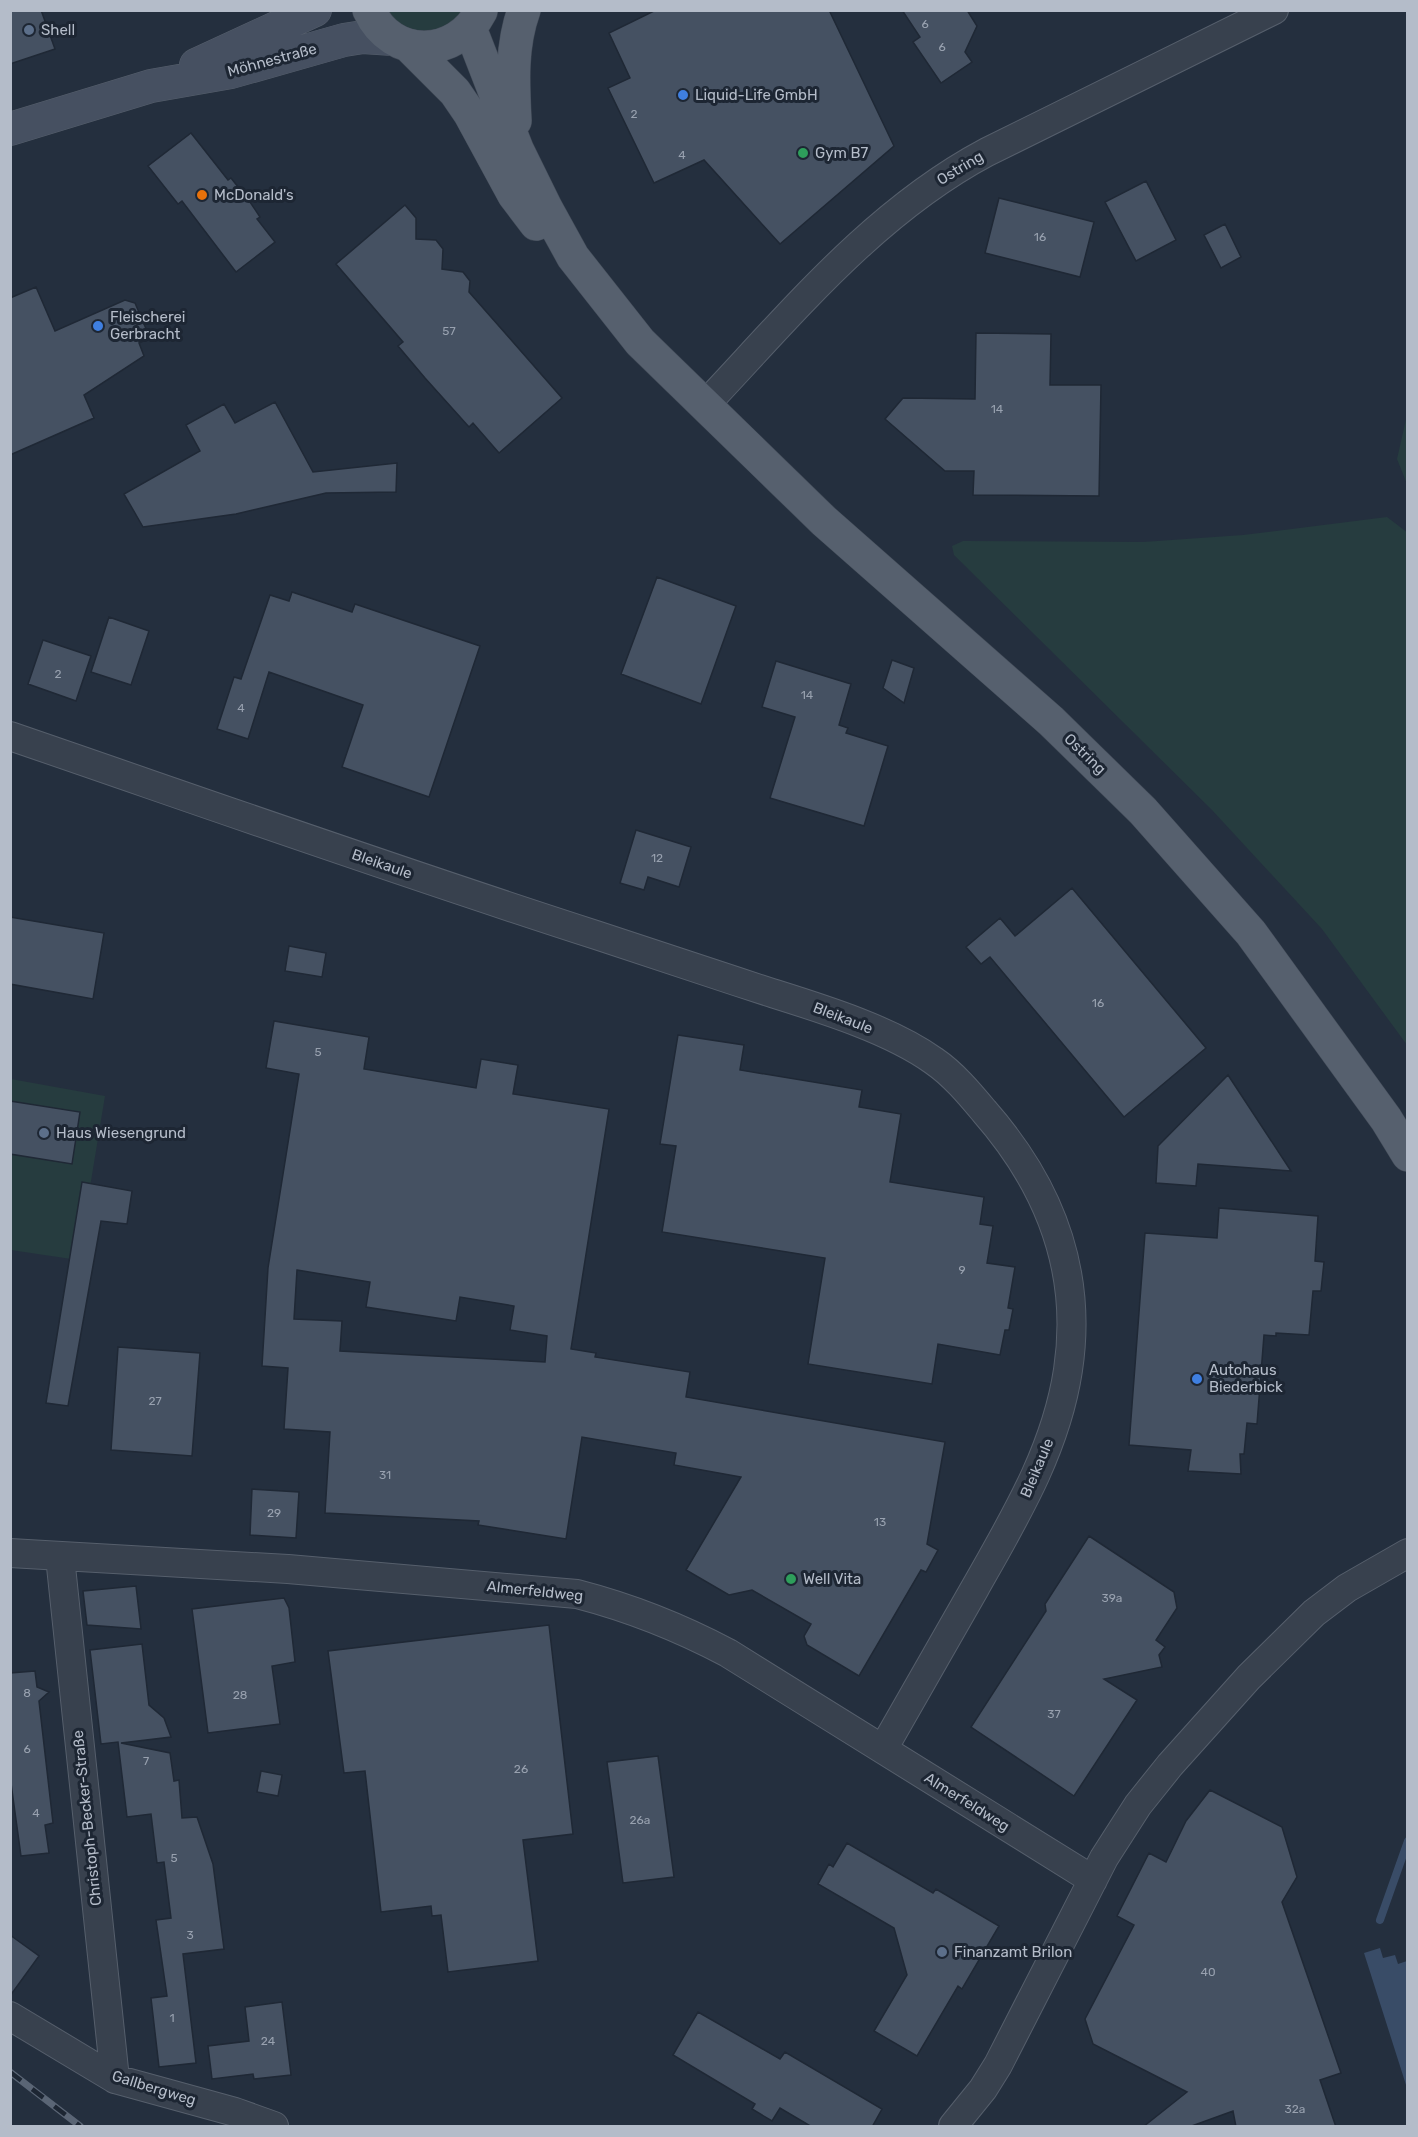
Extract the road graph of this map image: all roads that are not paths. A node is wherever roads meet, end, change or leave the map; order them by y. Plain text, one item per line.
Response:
1 (315, 10) edge
2 (369, 10) edge
3 (524, 10) edge
4 (1274, 10) edge
5 (476, 19) edge
6 (401, 42) junction
7 (151, 86) junction
8 (10, 129) edge
9 (517, 149) junction
10 (573, 257) junction
11 (704, 406) junction
12 (10, 736) edge
13 (1407, 1155) edge
14 (10, 1553) edge
15 (1407, 1553) edge
16 (60, 1557) junction
17 (883, 1749) junction
18 (1093, 1880) junction
19 (10, 2016) edge
20 (115, 2079) junction
21 (274, 2127) edge
22 (953, 2127) edge

1 - 7 street, Möhnestraße
2 - 6 main road
3 - 9 main road
4 - 11 street, Ostring
5 - 6 main road
5 - 9 main road
6 - 7 street, Möhnestraße
6 - 10 main road
7 - 8 street, Möhnestraße
9 - 10 main road
10 - 11 main road, Ostring
11 - 13 main road, Ostring
12 - 17 street, Bleikaule
14 - 16 street, Almerfeldweg
15 - 18 street
16 - 17 street, Almerfeldweg
16 - 20 street, Christoph-Becker-Straße
17 - 18 street, Almerfeldweg
18 - 22 street
19 - 20 street, Gallbergweg
20 - 21 street, Gallbergweg

